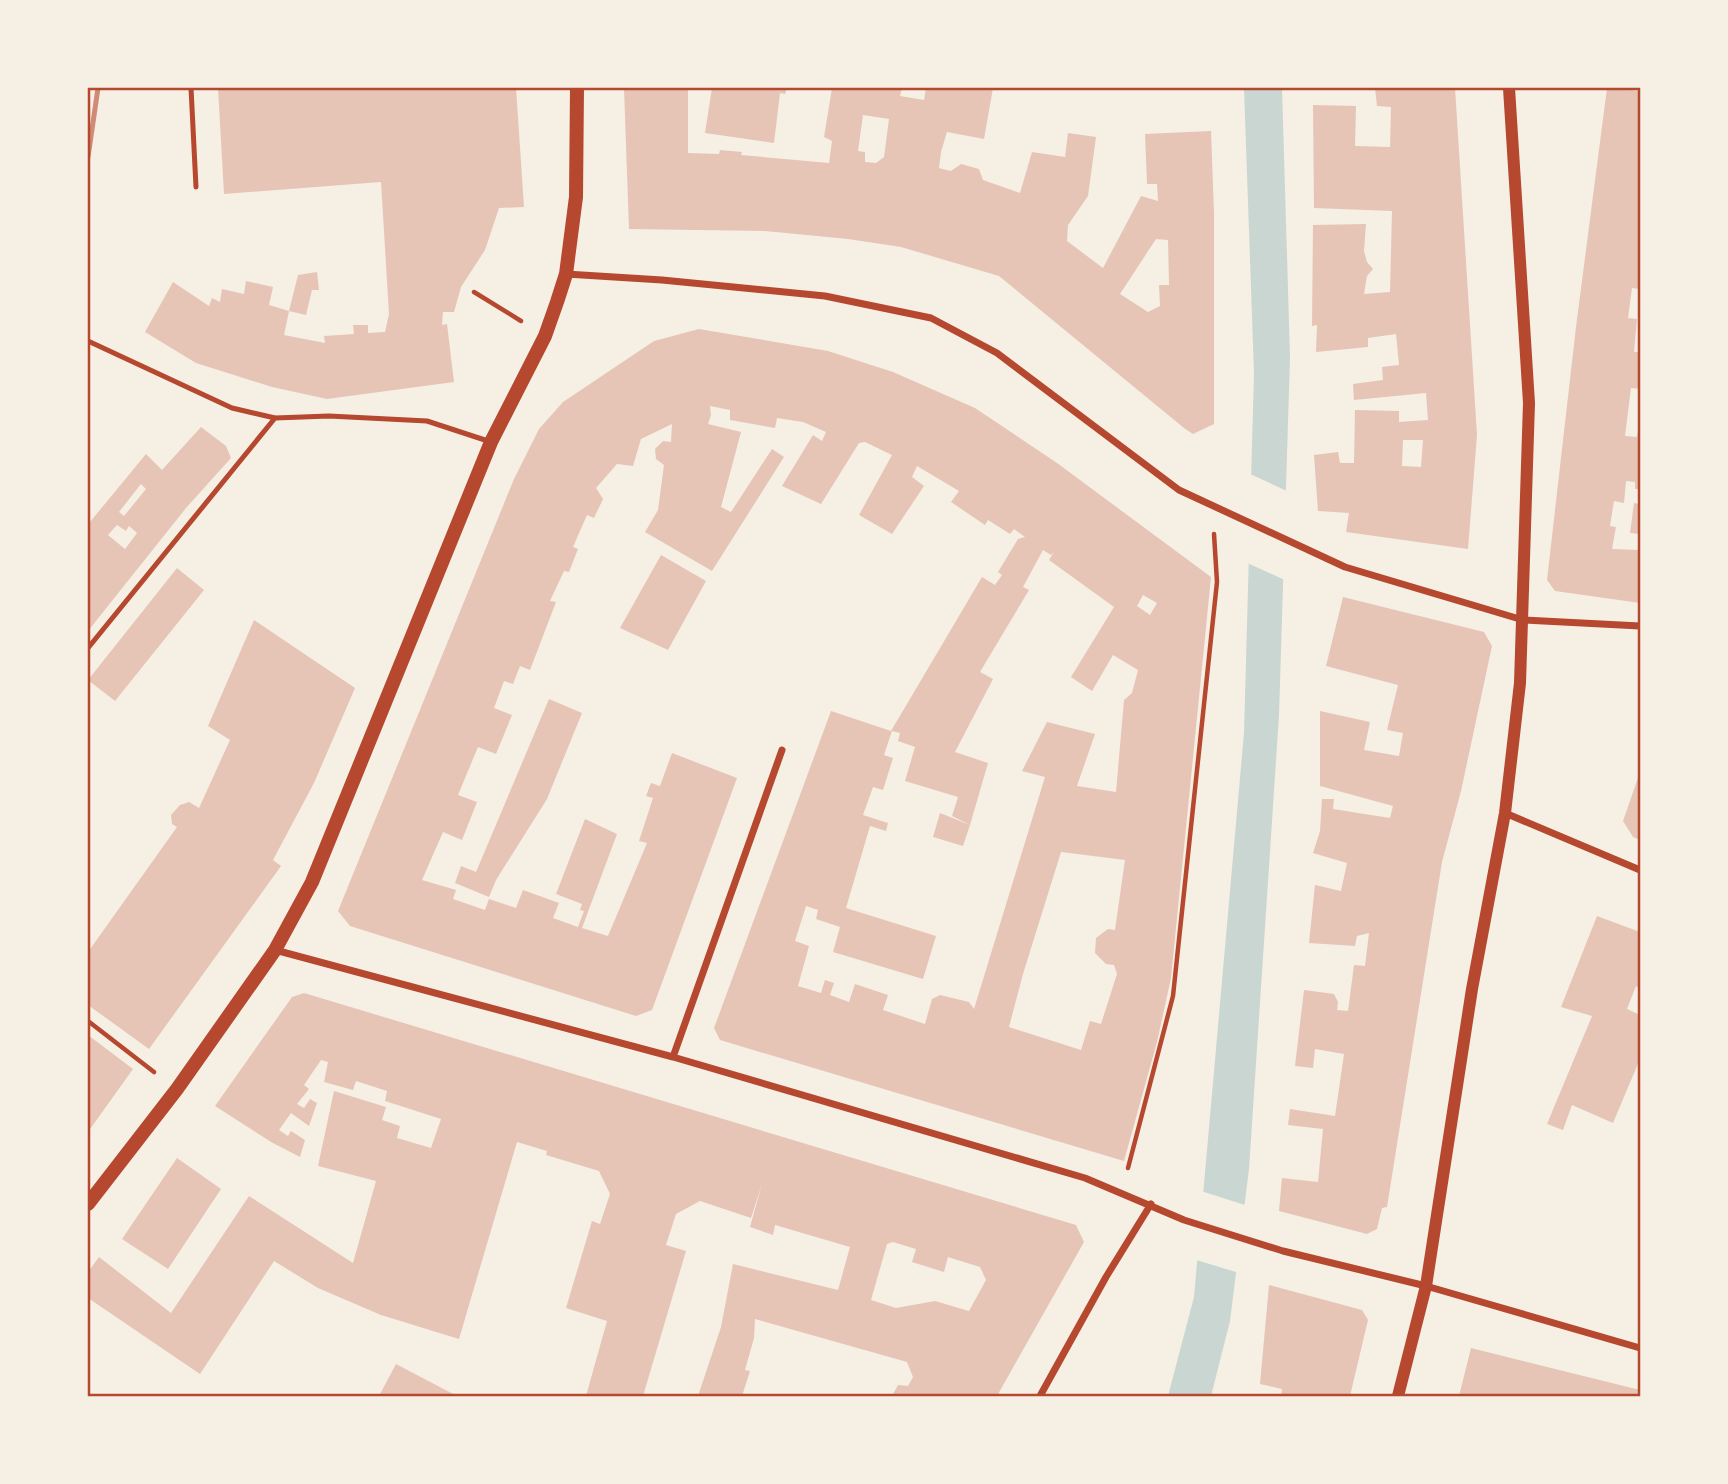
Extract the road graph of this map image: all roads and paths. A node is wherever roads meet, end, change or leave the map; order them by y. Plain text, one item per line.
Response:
1 (191, 88) edge
2 (577, 88) edge
3 (1509, 88) edge
4 (196, 187) dead end
5 (566, 274) junction
6 (474, 292) dead end
7 (545, 336) junction
8 (88, 341) edge
9 (275, 418) junction
10 (491, 442) junction
11 (1218, 508) junction
12 (1523, 620) junction
13 (1640, 626) edge
14 (88, 648) edge
15 (782, 750) dead end
16 (1505, 813) junction
17 (1640, 870) edge
18 (275, 950) junction
19 (88, 1021) edge
20 (673, 1057) junction
21 (177, 1089) junction
22 (1122, 1192) junction
23 (88, 1204) edge
24 (1151, 1205) junction
25 (1426, 1286) junction
26 (1640, 1348) edge
27 (1040, 1396) edge
28 (1398, 1396) edge

1 - 4 lane
2 - 5 main road
3 - 12 street
5 - 7 main road
5 - 11 street
6 - 7 path
7 - 10 main road
8 - 9 lane
9 - 10 lane
9 - 14 lane
10 - 18 main road
11 - 12 street
11 - 22 path
12 - 13 street
12 - 16 street
15 - 20 street
16 - 17 street
16 - 25 street
18 - 20 street
18 - 21 main road
19 - 21 path
20 - 22 street
21 - 23 main road
22 - 24 street
24 - 25 street
24 - 27 street
25 - 26 street
25 - 28 street

